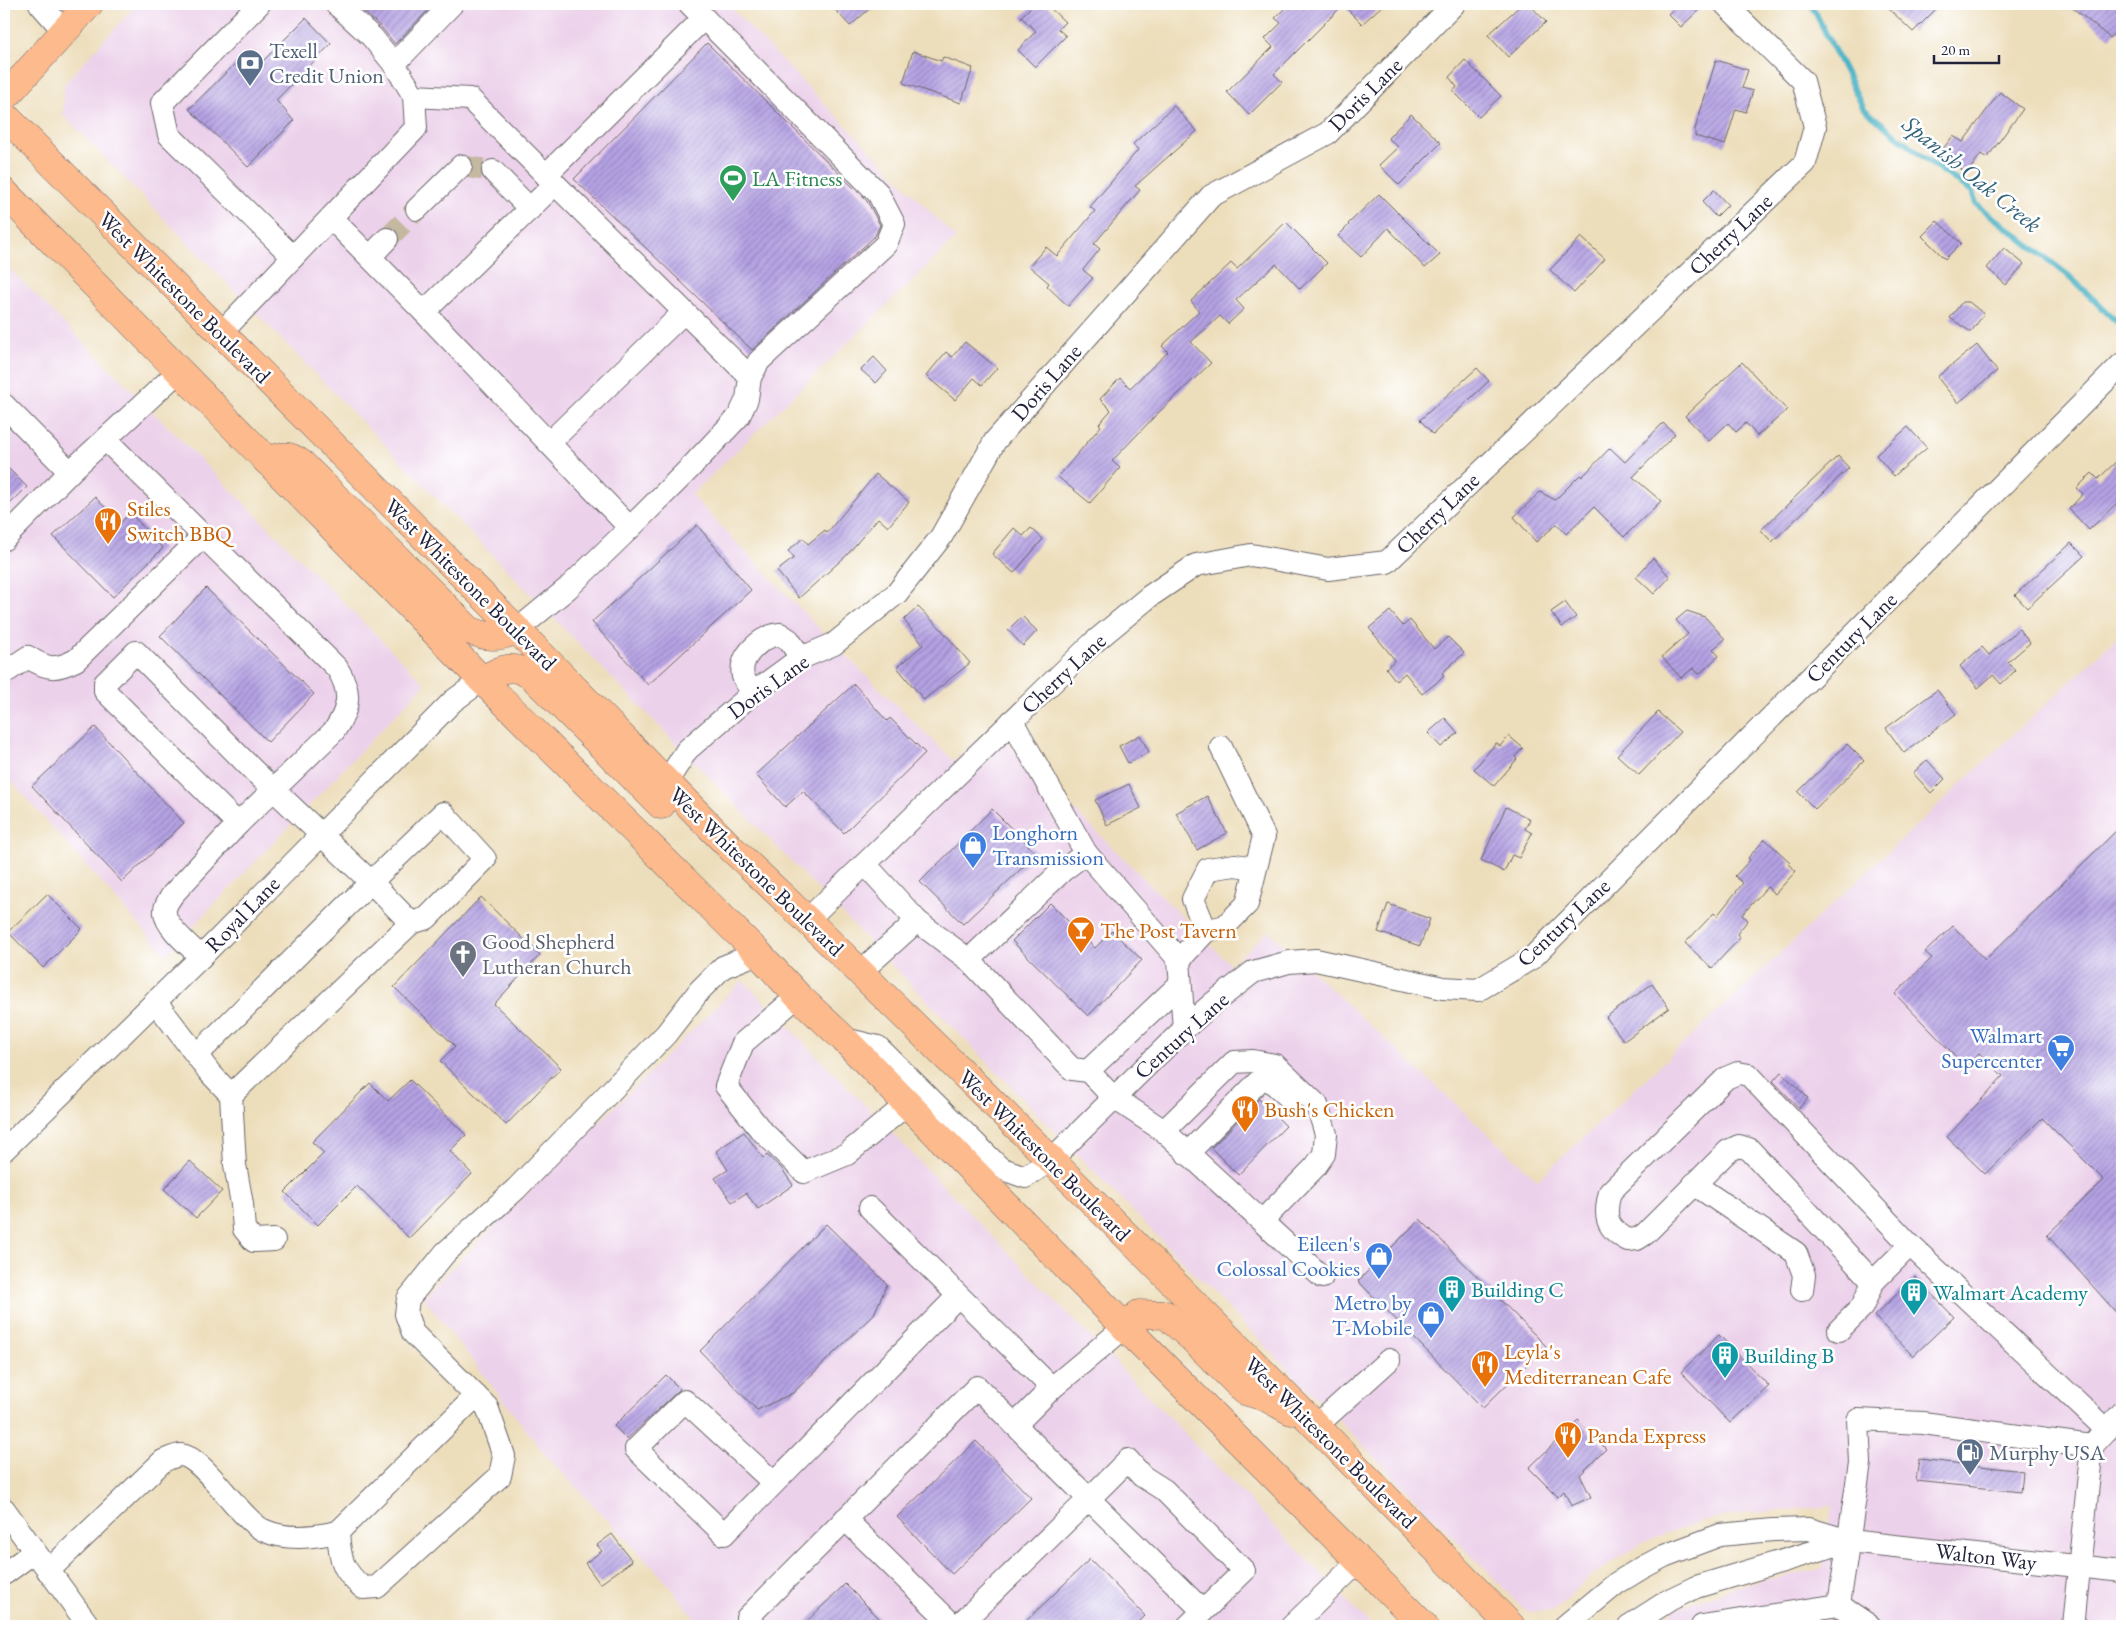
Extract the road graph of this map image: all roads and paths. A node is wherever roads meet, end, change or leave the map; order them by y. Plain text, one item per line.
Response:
1 (40, 4) edge
2 (89, 4) edge
3 (259, 4) edge
4 (336, 4) edge
5 (452, 4) edge
6 (1454, 4) edge
7 (1726, 6) dead end
8 (697, 11) edge
9 (64, 31) junction
10 (394, 64) junction
11 (414, 96) junction
12 (4, 98) edge
13 (4, 115) edge
14 (461, 166) dead end
15 (493, 171) tunnel mouth
16 (551, 179) junction
17 (4, 192) edge
18 (417, 209) tunnel mouth
19 (530, 209) junction
20 (331, 218) junction
21 (387, 239) tunnel mouth
22 (293, 257) junction
23 (370, 257) junction
24 (424, 312) junction
25 (684, 312) junction
26 (221, 333) junction
27 (2122, 364) edge
28 (179, 371) junction
29 (750, 377) junction
30 (4, 405) edge
31 (106, 440) junction
32 (549, 443) junction
33 (268, 461) junction
34 (70, 472) junction
35 (630, 528) junction
36 (204, 534) junction
37 (4, 538) edge
38 (517, 630) junction
39 (801, 658) junction
40 (4, 673) edge
41 (482, 680) junction
42 (753, 693) junction
43 (1012, 721) junction
44 (1221, 747) dead end
45 (666, 783) junction
46 (275, 790) junction
47 (238, 824) junction
48 (321, 833) junction
49 (731, 848) junction
50 (1086, 853) junction
51 (865, 864) junction
52 (1255, 868) junction
53 (371, 882) junction
54 (807, 920) junction
55 (917, 921) junction
56 (411, 923) junction
57 (1206, 930) junction
58 (758, 953) junction
59 (201, 957) junction
60 (969, 960) junction
61 (1179, 960) junction
62 (860, 972) junction
63 (1179, 985) junction
64 (798, 996) junction
65 (155, 1001) junction
66 (1184, 1029) junction
67 (844, 1039) junction
68 (197, 1055) junction
69 (1088, 1071) junction
70 (231, 1096) junction
71 (1113, 1097) junction
72 (907, 1104) junction
73 (1164, 1131) junction
74 (4, 1150) edge
75 (1187, 1154) junction
76 (1051, 1160) junction
77 (1315, 1167) junction
78 (1694, 1184) junction
79 (870, 1208) dead end
80 (1262, 1221) junction
81 (274, 1240) dead end
82 (1910, 1246) junction
83 (1322, 1277) dead end
84 (1872, 1282) junction
85 (1802, 1290) dead end
86 (958, 1296) junction
87 (1125, 1327) junction
88 (1839, 1330) dead end
89 (1389, 1360) dead end
90 (1052, 1388) junction
91 (476, 1396) junction
92 (2122, 1413) edge
93 (1016, 1425) junction
94 (1316, 1426) junction
95 (2099, 1438) junction
96 (774, 1483) junction
97 (1089, 1499) junction
98 (4, 1508) edge
99 (845, 1519) junction
100 (338, 1532) junction
101 (1849, 1541) junction
102 (34, 1552) junction
103 (1359, 1562) junction
104 (2079, 1567) junction
105 (48, 1571) junction
106 (2122, 1571) edge
107 (4, 1574) edge
108 (1839, 1605) junction
109 (1196, 1619) edge
110 (1303, 1623) edge
111 (89, 1626) edge
112 (755, 1626) edge
113 (954, 1626) edge
114 (958, 1626) edge
115 (1424, 1626) edge
116 (1511, 1626) edge
117 (1565, 1626) edge
118 (1629, 1626) edge
119 (1702, 1626) edge
120 (1870, 1626) edge
121 (2073, 1626) edge

1 - 9 street
2 - 9 main road
3 - 22 street
4 - 10 street
5 - 10 street
6 - 39 street, Doris Lane
7 - 43 street, Cherry Lane
8 - 16 street
8 - 29 street
9 - 12 main road
10 - 11 street
11 - 16 street
11 - 20 street
13 - 26 main road, West Whitestone Boulevard
14 - 18 street
15 - 19 street
16 - 19 street
16 - 25 street
17 - 28 main road
19 - 24 street
20 - 22 street
20 - 23 street
21 - 23 street
22 - 26 street
23 - 24 street
24 - 32 street
25 - 29 street
25 - 32 street
26 - 38 main road, West Whitestone Boulevard
27 - 66 street, Century Lane
28 - 31 street
28 - 33 main road
29 - 35 street
30 - 34 street
31 - 34 street
31 - 36 street
32 - 35 street
33 - 38 main road
33 - 41 main road
34 - 37 street
35 - 38 street
36 - 40 street
36 - 46 street
38 - 45 main road, West Whitestone Boulevard
39 - 42 street, Doris Lane
39 - 42 street
41 - 48 street, Royal Lane
41 - 49 main road
41 - 58 main road
42 - 45 street, Doris Lane
43 - 50 street
43 - 51 street, Cherry Lane
44 - 52 street
45 - 49 main road, West Whitestone Boulevard
46 - 47 street
46 - 47 street
46 - 48 street
47 - 59 street
48 - 53 street
48 - 59 street, Royal Lane
49 - 54 main road, West Whitestone Boulevard
50 - 60 street
50 - 61 street
51 - 54 street, Cherry Lane
51 - 55 street
52 - 57 street
52 - 57 street
53 - 56 street
53 - 56 street
53 - 68 street
54 - 62 main road, West Whitestone Boulevard
55 - 60 street
55 - 62 street
56 - 70 street
57 - 61 street
58 - 64 main road
58 - 91 street
59 - 65 street, Royal Lane
60 - 69 street
61 - 63 street
62 - 76 main road, West Whitestone Boulevard
63 - 66 street
63 - 69 street
64 - 67 main road
64 - 72 street
65 - 68 street
65 - 74 street, Royal Lane
66 - 71 street, Century Lane
67 - 72 main road
67 - 76 street, Century Lane
68 - 70 street
69 - 71 street
70 - 81 street
71 - 73 street
71 - 76 street, Century Lane
72 - 87 main road
73 - 75 street
73 - 77 street
75 - 77 street
75 - 80 street
76 - 94 main road, West Whitestone Boulevard
77 - 80 street
78 - 82 street
78 - 84 street
78 - 85 street
79 - 86 street
80 - 83 street
82 - 84 street
82 - 95 street
84 - 88 street
86 - 90 street
86 - 96 street
87 - 90 street
87 - 94 main road
87 - 103 main road
89 - 94 street
90 - 93 street
91 - 100 street
91 - 100 street
92 - 95 street
93 - 97 street
93 - 99 street
94 - 116 main road, West Whitestone Boulevard
95 - 101 street
95 - 104 street
96 - 96 street
97 - 109 street
97 - 109 street
97 - 114 street
98 - 102 street
99 - 112 street
99 - 113 street
100 - 105 street
101 - 104 street, Walton Way
101 - 108 street
101 - 117 street, Walton Way
101 - 118 street, Walton Way
102 - 105 street
102 - 107 street
103 - 110 street
103 - 115 main road
104 - 106 street, Walton Way
104 - 121 street
105 - 111 street
108 - 119 street
108 - 120 street

